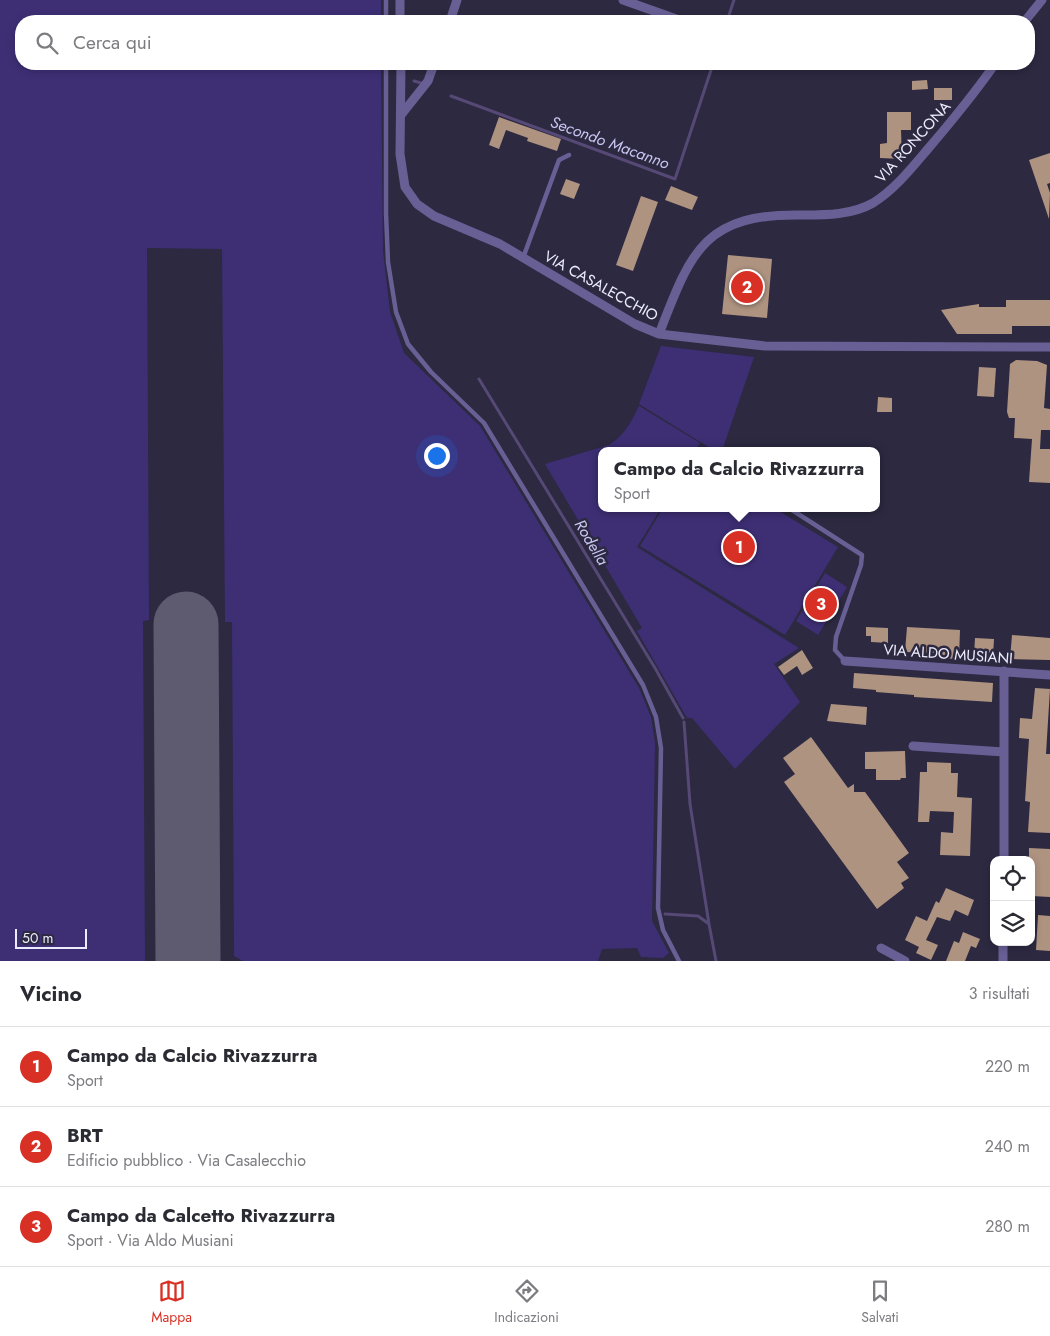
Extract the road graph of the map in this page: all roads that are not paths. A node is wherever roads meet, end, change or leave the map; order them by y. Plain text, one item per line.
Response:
1 (386, 0) edge
2 (400, 0) edge
3 (457, 0) edge
4 (623, 0) edge
5 (1042, 0) edge
6 (386, 15) edge
7 (400, 15) edge
8 (452, 15) edge
9 (665, 15) edge
10 (1030, 15) edge
11 (386, 70) edge
12 (401, 70) edge
13 (432, 70) edge
14 (991, 70) edge
15 (401, 115) junction
16 (570, 155) dead end
17 (523, 258) junction
18 (659, 334) junction
19 (1050, 347) edge
20 (795, 512) edge
21 (845, 662) joint
22 (1004, 671) junction
23 (1050, 675) edge
24 (913, 746) dead end
25 (1004, 752) junction
26 (1004, 856) edge
27 (1004, 946) edge
28 (882, 948) dead end
29 (679, 961) edge
30 (905, 961) edge
31 (1004, 961) edge

1 - 6 lane
2 - 7 street
3 - 8 street
4 - 9 street
5 - 10 street
11 - 29 lane
12 - 15 street, VIA CASALECCHIO
13 - 15 street
14 - 18 street, VIA RONCONA
15 - 17 street, VIA CASALECCHIO
16 - 17 lane
17 - 18 street, VIA CASALECCHIO
18 - 19 street, VIA CASALECCHIO
20 - 21 lane
21 - 22 street, VIA ALDO MUSIANI
22 - 23 street, VIA ALDO MUSIANI
22 - 25 street
24 - 25 street
25 - 26 street
27 - 31 street
28 - 30 street

